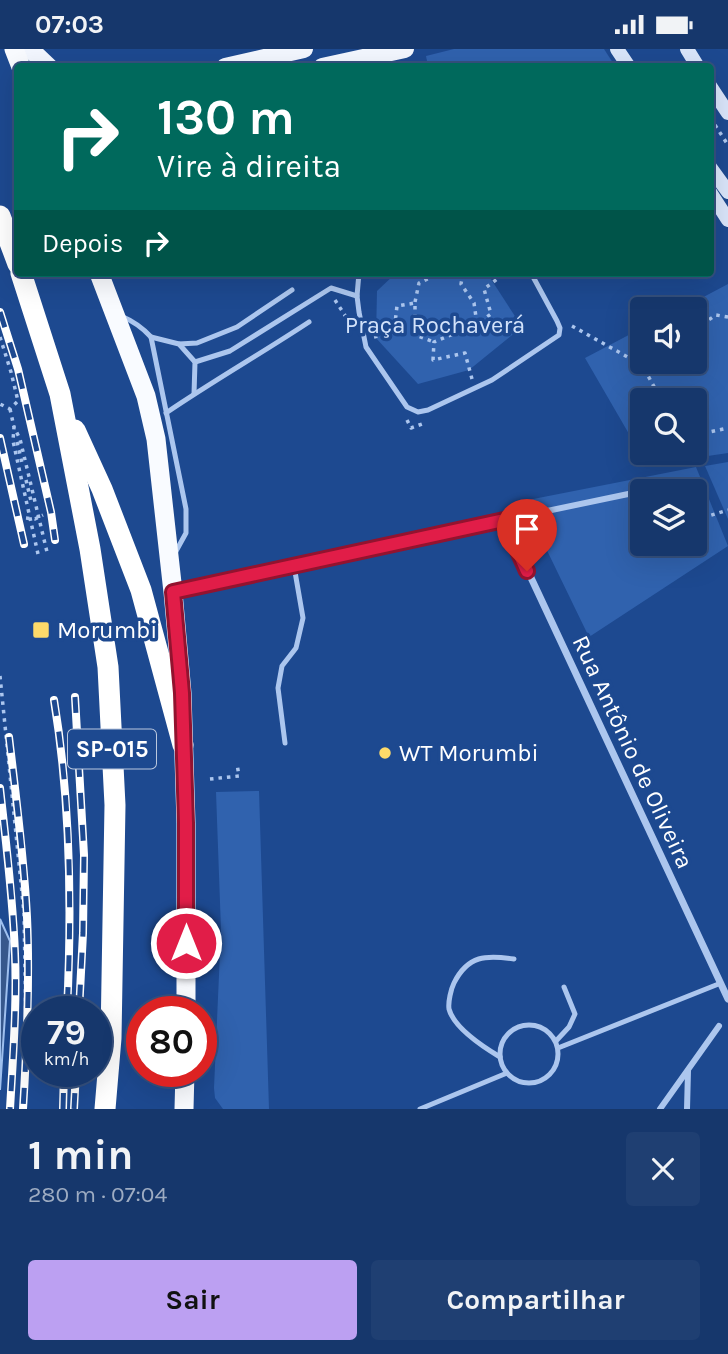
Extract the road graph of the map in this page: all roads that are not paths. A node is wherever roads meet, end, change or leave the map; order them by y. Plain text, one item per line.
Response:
1 (30, 49) edge
2 (304, 49) edge
3 (405, 49) edge
4 (45, 63) edge
5 (243, 63) edge
6 (340, 63) edge
7 (714, 92) edge
8 (728, 113) edge
9 (714, 173) edge
10 (728, 192) edge
11 (714, 199) edge
12 (0, 216) edge
13 (728, 220) edge
14 (14, 253) edge
15 (22, 277) edge
16 (100, 277) edge
17 (359, 277) edge
18 (533, 277) edge
19 (292, 290) dead end
20 (357, 296) junction
21 (114, 314) junction
22 (309, 322) dead end
23 (150, 337) junction
24 (179, 344) junction
25 (195, 362) junction
26 (60, 394) junction
27 (194, 394) junction
28 (166, 413) junction
29 (630, 494) edge
30 (504, 520) junction
31 (169, 557) junction
32 (294, 566) junction
33 (173, 592) junction
34 (285, 743) dead end
35 (183, 745) junction
36 (514, 960) dead end
37 (724, 982) edge
38 (564, 987) dead end
39 (186, 996) edge
40 (728, 999) edge
41 (719, 1025) dead end
42 (557, 1044) junction
43 (500, 1057) junction
44 (688, 1069) junction
45 (506, 1073) junction
46 (186, 1087) edge
47 (436, 1103) junction
48 (186, 1107) edge
49 (105, 1109) edge
50 (420, 1109) edge
51 (431, 1109) edge
52 (660, 1109) edge
53 (687, 1109) edge

1 - 4 main road
2 - 5 main road
3 - 6 main road
7 - 8 main road
9 - 10 main road
11 - 13 main road
12 - 14 highway
15 - 26 highway, SP-015
16 - 21 highway
17 - 20 lane
18 - 20 lane
19 - 24 lane
20 - 25 lane
21 - 23 lane
21 - 31 highway
22 - 27 lane
23 - 24 lane
23 - 28 lane
24 - 25 lane
25 - 27 lane
26 - 35 highway
26 - 49 highway, SP-015
27 - 28 lane
28 - 31 lane
29 - 30 street
30 - 32 street
30 - 37 street, Rua Antônio de Oliveira
31 - 33 highway
32 - 33 street
32 - 34 lane
33 - 35 highway
35 - 39 highway
36 - 43 lane
37 - 40 street, Rua Antônio de Oliveira
37 - 42 lane
38 - 42 lane
41 - 44 street
42 - 43 lane
42 - 45 lane
43 - 45 lane
44 - 52 street
44 - 53 street
45 - 47 lane
46 - 48 highway
47 - 50 lane
47 - 51 lane

